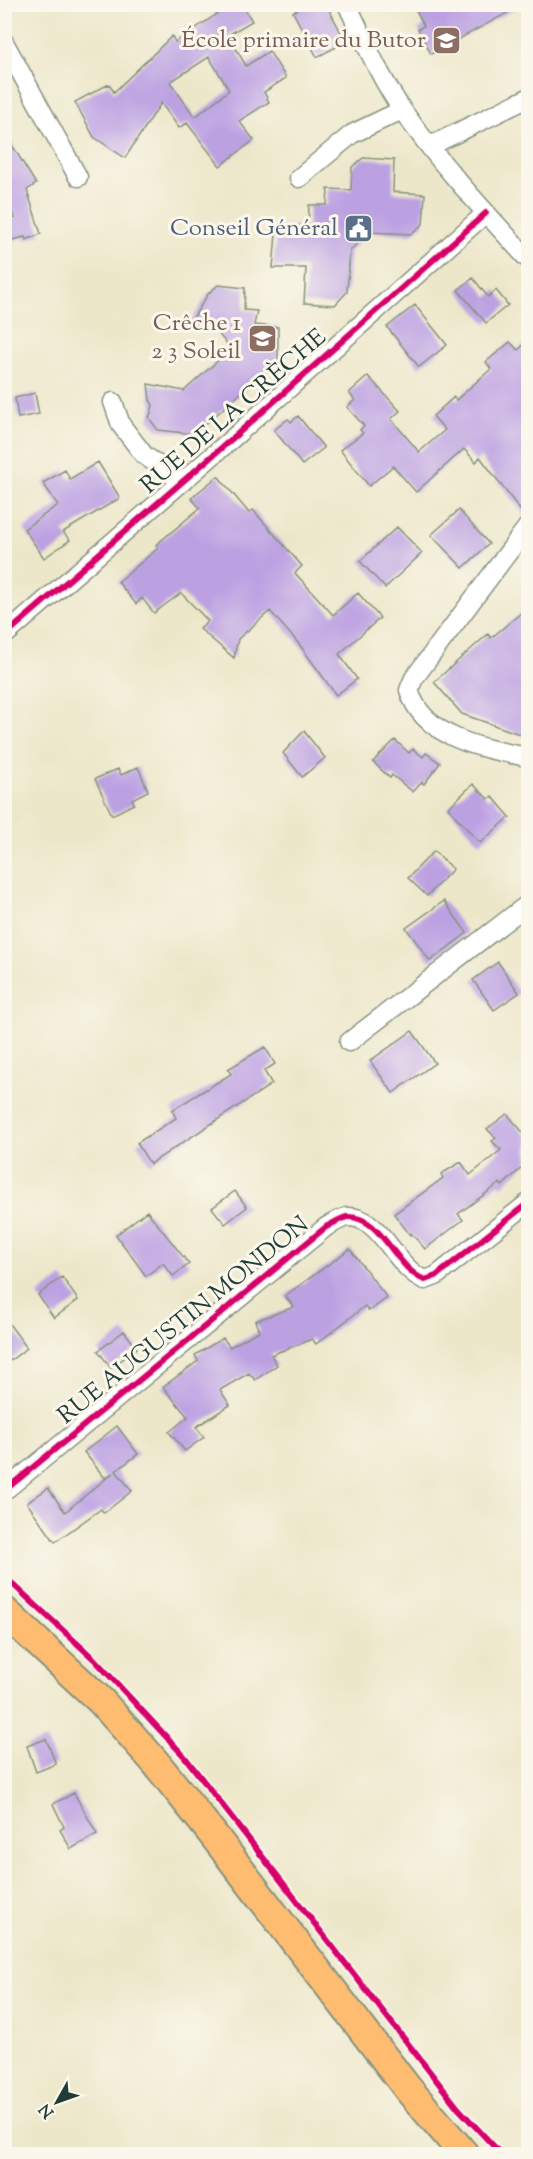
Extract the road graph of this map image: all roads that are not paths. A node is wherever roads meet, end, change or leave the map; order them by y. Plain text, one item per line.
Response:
1 (347, 4) edge
2 (4, 42) edge
3 (528, 98) edge
4 (402, 110) junction
5 (430, 146) junction
6 (78, 177) dead end
7 (299, 178) dead end
8 (486, 213) junction
9 (528, 259) edge
10 (113, 402) dead end
11 (182, 482) junction
12 (528, 526) edge
13 (4, 636) edge
14 (528, 757) edge
15 (528, 904) edge
16 (349, 1042) dead end
17 (528, 1203) edge
18 (4, 1491) edge
19 (4, 1611) edge
20 (464, 2154) edge

1 - 4 street
2 - 6 street
3 - 5 street
4 - 5 street
4 - 7 street
5 - 8 street
8 - 9 street
8 - 11 street, RUE DE LA CRÈCHE
10 - 11 street
11 - 13 street, RUE DE LA CRÈCHE
12 - 14 street
15 - 16 street
17 - 18 street, RUE AUGUSTIN MONDON
19 - 20 main road

